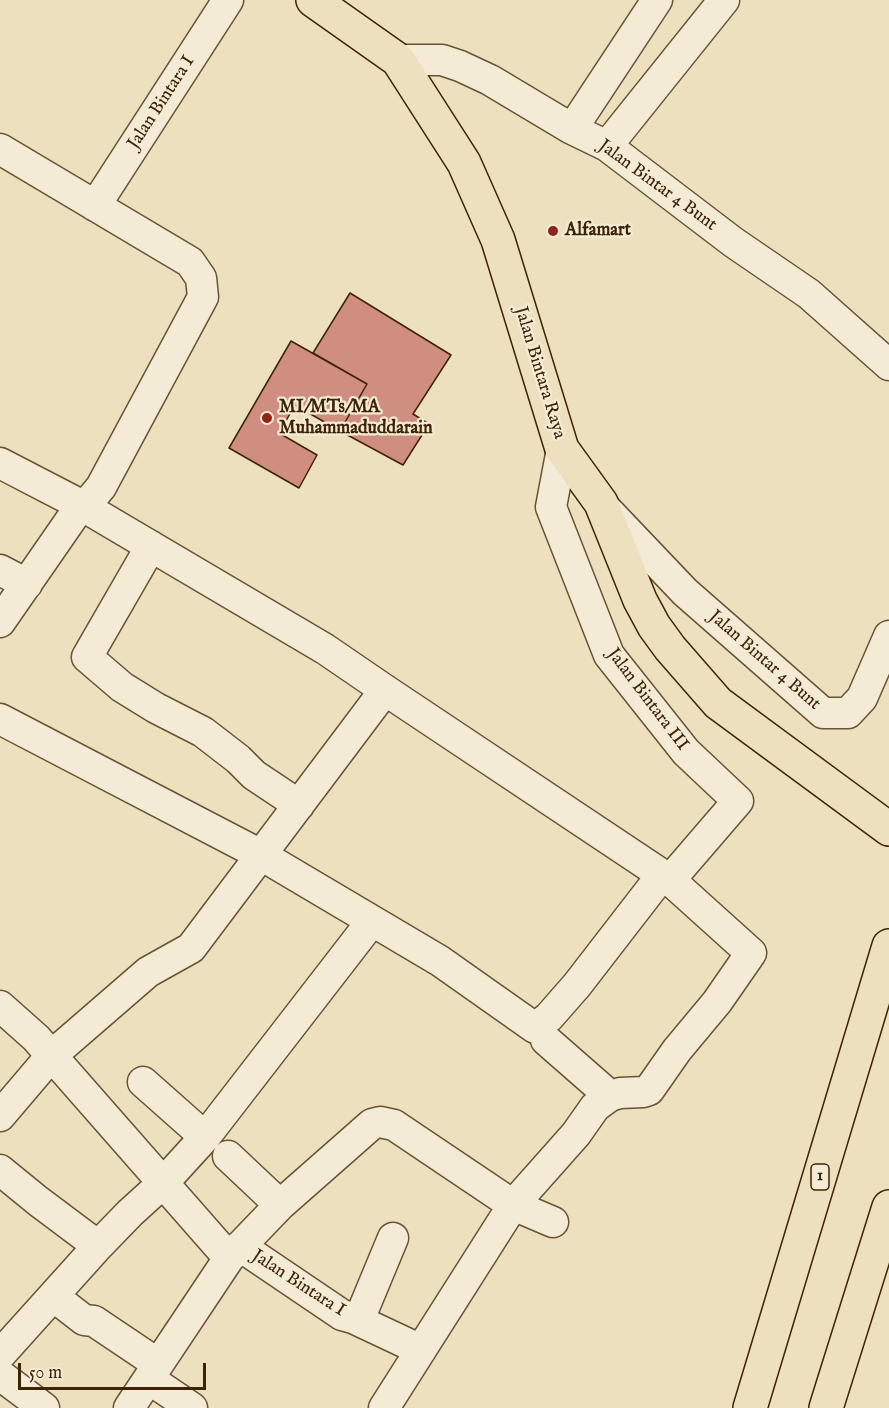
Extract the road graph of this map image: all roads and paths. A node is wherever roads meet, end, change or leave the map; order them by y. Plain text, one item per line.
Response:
1 (228, 0) edge
2 (314, 0) edge
3 (657, 0) edge
4 (724, 0) edge
5 (398, 60) junction
6 (572, 129) junction
7 (607, 146) junction
8 (0, 149) edge
9 (95, 206) junction
10 (889, 365) edge
11 (562, 449) junction
12 (0, 463) edge
13 (601, 503) junction
14 (81, 505) junction
15 (151, 546) junction
16 (0, 570) edge
17 (27, 584) junction
18 (0, 622) edge
19 (889, 636) edge
20 (384, 690) junction
21 (0, 719) edge
22 (299, 805) junction
23 (889, 829) edge
24 (261, 855) junction
25 (666, 878) junction
26 (372, 921) junction
27 (889, 946) edge
28 (0, 1006) edge
29 (546, 1040) dead end
30 (51, 1056) junction
31 (143, 1082) dead end
32 (610, 1096) junction
33 (0, 1116) edge
34 (205, 1137) junction
35 (228, 1156) dead end
36 (0, 1170) edge
37 (163, 1183) junction
38 (280, 1205) junction
39 (513, 1205) junction
40 (889, 1207) edge
41 (553, 1222) dead end
42 (393, 1238) dead end
43 (98, 1246) junction
44 (235, 1252) junction
45 (53, 1296) junction
46 (353, 1318) junction
47 (421, 1350) junction
48 (0, 1355) edge
49 (153, 1372) junction
50 (0, 1376) edge
51 (44, 1408) edge
52 (129, 1408) edge
53 (192, 1408) edge
54 (384, 1408) edge
55 (750, 1408) edge
56 (826, 1408) edge

1 - 9 street, Jalan Bintara I
2 - 5 main road, Jalan Bintara Raya
3 - 6 street
4 - 7 street
5 - 6 street, Jalan Bintar 4 Bunt
5 - 11 main road, Jalan Bintara Raya
6 - 7 street, Jalan Bintar 4 Bunt
7 - 10 street, Jalan Bintar 4 Bunt
8 - 9 street
9 - 14 street
11 - 13 main road, Jalan Bintara Raya
11 - 25 street, Jalan Bintara III
12 - 14 street
13 - 19 street, Jalan Bintar 4 Bunt
13 - 23 main road, Jalan Bintara Raya
14 - 15 street
14 - 17 street
15 - 20 street
15 - 22 street
16 - 17 street
17 - 18 street
20 - 22 street
20 - 25 street
21 - 24 street
22 - 24 street
24 - 26 street
24 - 30 street
25 - 26 street
25 - 32 street
26 - 34 street
27 - 55 main road, 1
28 - 30 street, Jalan Bintara I
29 - 32 street
30 - 33 street
30 - 37 street, Jalan Bintara I
31 - 34 street
32 - 39 street
34 - 37 street
35 - 38 street
36 - 43 street
37 - 43 street
37 - 44 street, Jalan Bintara I
38 - 39 street
38 - 44 street
39 - 41 street
39 - 47 street
40 - 56 main road
42 - 46 street
43 - 45 street
44 - 46 street, Jalan Bintara I
44 - 49 street
45 - 48 street
45 - 49 street
46 - 47 street, Jalan Bintara I
47 - 54 street
49 - 52 street
49 - 53 street
50 - 51 street

